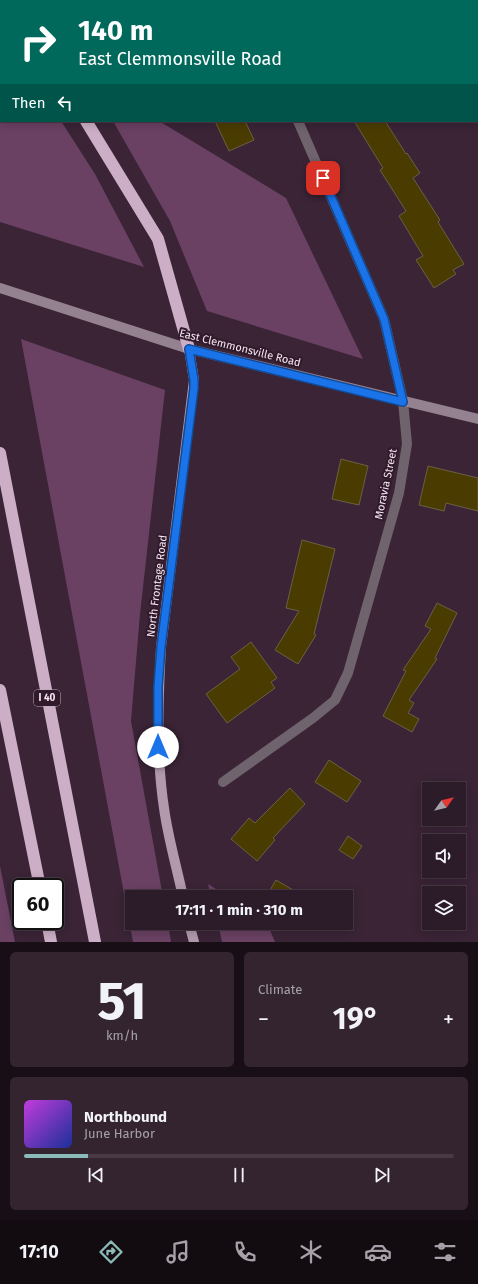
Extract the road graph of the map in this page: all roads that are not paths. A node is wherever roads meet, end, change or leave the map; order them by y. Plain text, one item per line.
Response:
1 (87, 122) edge
2 (298, 122) edge
3 (0, 288) edge
4 (189, 349) junction
5 (403, 402) junction
6 (478, 420) edge
7 (0, 453) edge
8 (0, 690) edge
9 (223, 782) dead end
10 (38, 878) edge
11 (182, 890) edge
12 (49, 930) edge
13 (191, 930) edge
14 (51, 942) edge
15 (95, 942) edge
16 (194, 942) edge

1 - 4 highway
2 - 5 street, Moravia Street
3 - 4 main road, East Clemmonsville Road
4 - 5 main road, East Clemmonsville Road
4 - 11 main road, North Frontage Road
5 - 6 main road, East Clemmonsville Road
5 - 9 street, Moravia Street
7 - 15 highway, I 40
8 - 10 highway
12 - 14 highway
13 - 16 main road

